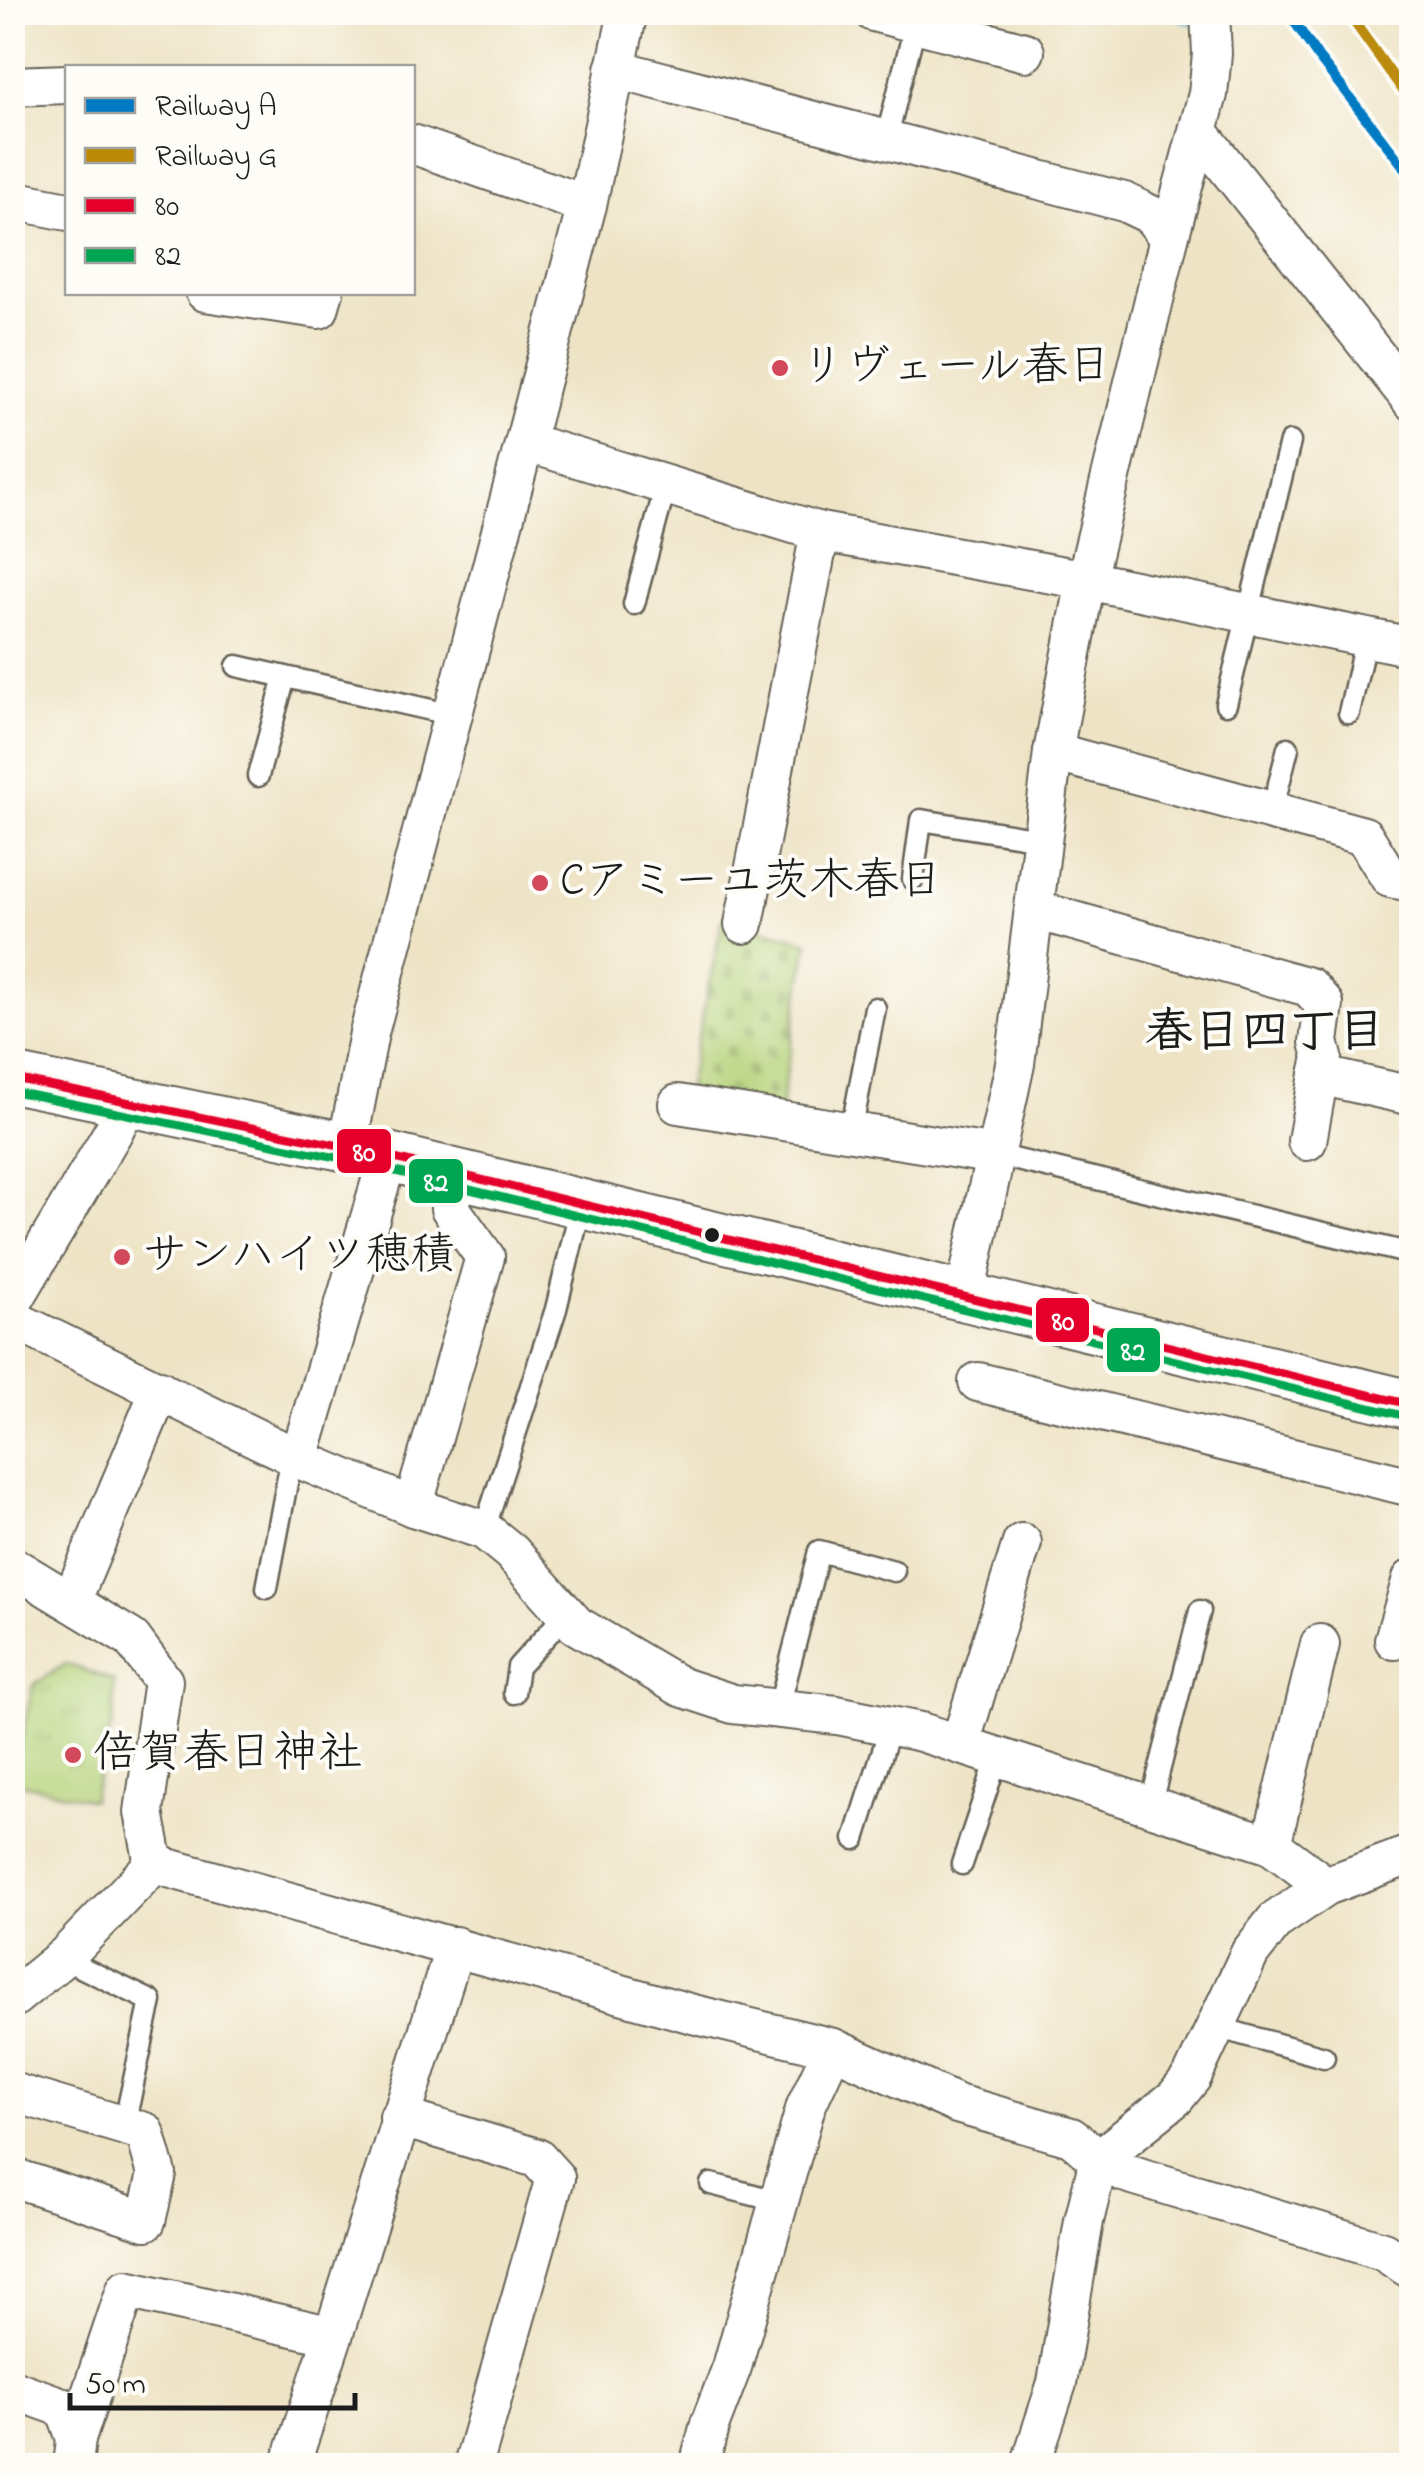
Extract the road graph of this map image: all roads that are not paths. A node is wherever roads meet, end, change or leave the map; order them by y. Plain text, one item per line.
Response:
1 (628, 12) edge
2 (873, 12) edge
3 (917, 18) edge
4 (1211, 18) edge
5 (1026, 52) dead end
6 (615, 69) junction
7 (65, 84) edge
8 (12, 86) edge
9 (1200, 132) junction
10 (886, 140) junction
11 (415, 145) edge
12 (12, 200) edge
13 (588, 204) junction
14 (65, 210) edge
15 (1169, 238) junction
16 (225, 295) edge
17 (323, 295) edge
18 (1412, 401) edge
19 (526, 442) junction
20 (1290, 442) dead end
21 (666, 485) junction
22 (820, 532) junction
23 (1086, 580) junction
24 (634, 604) dead end
25 (1247, 613) junction
26 (1366, 638) junction
27 (1412, 647) edge
28 (237, 666) dead end
29 (285, 677) junction
30 (1226, 704) dead end
31 (1349, 713) dead end
32 (454, 715) junction
33 (1288, 748) dead end
34 (1052, 752) junction
35 (258, 776) dead end
36 (1272, 811) junction
37 (1040, 839) junction
38 (913, 879) dead end
39 (1412, 882) edge
40 (1035, 910) junction
41 (744, 924) dead end
42 (875, 1008) dead end
43 (1319, 1075) junction
44 (12, 1078) edge
45 (1412, 1096) edge
46 (128, 1102) junction
47 (678, 1104) dead end
48 (851, 1132) junction
49 (1306, 1141) dead end
50 (367, 1152) junction
51 (996, 1156) junction
52 (458, 1174) junction
53 (581, 1206) junction
54 (1412, 1254) edge
55 (964, 1299) junction
56 (12, 1303) edge
57 (12, 1319) edge
58 (978, 1382) dead end
59 (160, 1390) junction
60 (1412, 1406) edge
61 (295, 1457) junction
62 (1412, 1486) edge
63 (413, 1507) junction
64 (484, 1530) junction
65 (1022, 1543) dead end
66 (12, 1566) edge
67 (894, 1570) dead end
68 (1412, 1580) edge
69 (268, 1588) dead end
70 (71, 1602) junction
71 (1200, 1611) dead end
72 (566, 1614) junction
73 (1394, 1640) dead end
74 (1320, 1644) dead end
75 (514, 1693) dead end
76 (779, 1706) junction
77 (891, 1725) junction
78 (960, 1744) junction
79 (998, 1756) junction
80 (1150, 1807) junction
81 (855, 1838) dead end
82 (1271, 1845) junction
83 (1412, 1854) edge
84 (154, 1864) junction
85 (962, 1864) dead end
86 (1326, 1886) junction
87 (455, 1946) junction
88 (62, 1958) junction
89 (12, 1999) edge
90 (1216, 2026) junction
91 (833, 2048) junction
92 (1324, 2058) dead end
93 (12, 2092) edge
94 (400, 2117) junction
95 (124, 2126) junction
96 (1099, 2160) junction
97 (12, 2177) edge
98 (711, 2184) dead end
99 (780, 2202) junction
100 (1412, 2270) edge
101 (333, 2336) junction
102 (12, 2388) edge
103 (74, 2452) edge
104 (290, 2466) edge
105 (473, 2466) edge
106 (699, 2466) edge
107 (1030, 2466) edge

1 - 6 street
2 - 3 street
3 - 5 street
3 - 10 lane
4 - 9 street
6 - 10 street
6 - 13 street
7 - 8 street
9 - 15 street
9 - 18 street
10 - 15 street
11 - 13 street
12 - 14 street
13 - 19 street
15 - 23 street
16 - 17 street
19 - 21 street
19 - 32 street
20 - 25 lane
21 - 22 street
21 - 24 lane
22 - 23 street
22 - 41 street
23 - 25 street
23 - 34 street
25 - 26 street
25 - 30 lane
26 - 27 street
26 - 31 lane
28 - 29 lane
29 - 32 lane
29 - 35 lane
32 - 50 street
33 - 36 lane
34 - 36 street
34 - 37 street
36 - 39 street
37 - 38 lane
37 - 40 street
40 - 43 street
40 - 51 street
42 - 48 lane
43 - 45 street
43 - 49 street
44 - 46 street
46 - 50 street
46 - 56 street
47 - 48 street
48 - 51 street
50 - 52 street
50 - 61 street
51 - 54 lane
51 - 55 street
52 - 53 street
52 - 63 street
53 - 55 street
53 - 64 lane
55 - 60 street
57 - 59 street
58 - 62 street
59 - 61 street
59 - 70 street
61 - 63 street
61 - 69 lane
63 - 64 street
64 - 72 street
65 - 78 street
66 - 70 street
67 - 76 lane
68 - 73 street
70 - 84 street
71 - 80 lane
72 - 75 lane
72 - 76 street
74 - 82 street
76 - 77 street
77 - 78 street
77 - 81 lane
78 - 79 street
79 - 80 street
79 - 85 lane
80 - 82 street
82 - 86 street
83 - 86 street
84 - 87 street
84 - 88 street
86 - 90 street
87 - 91 street
87 - 94 street
88 - 89 street
88 - 95 lane
90 - 92 lane
90 - 96 street
91 - 96 street
91 - 99 street
93 - 95 street
94 - 101 street
94 - 105 street
95 - 97 street
96 - 100 street
96 - 107 street
98 - 99 lane
99 - 106 street
101 - 103 street
101 - 104 street
102 - 103 street

